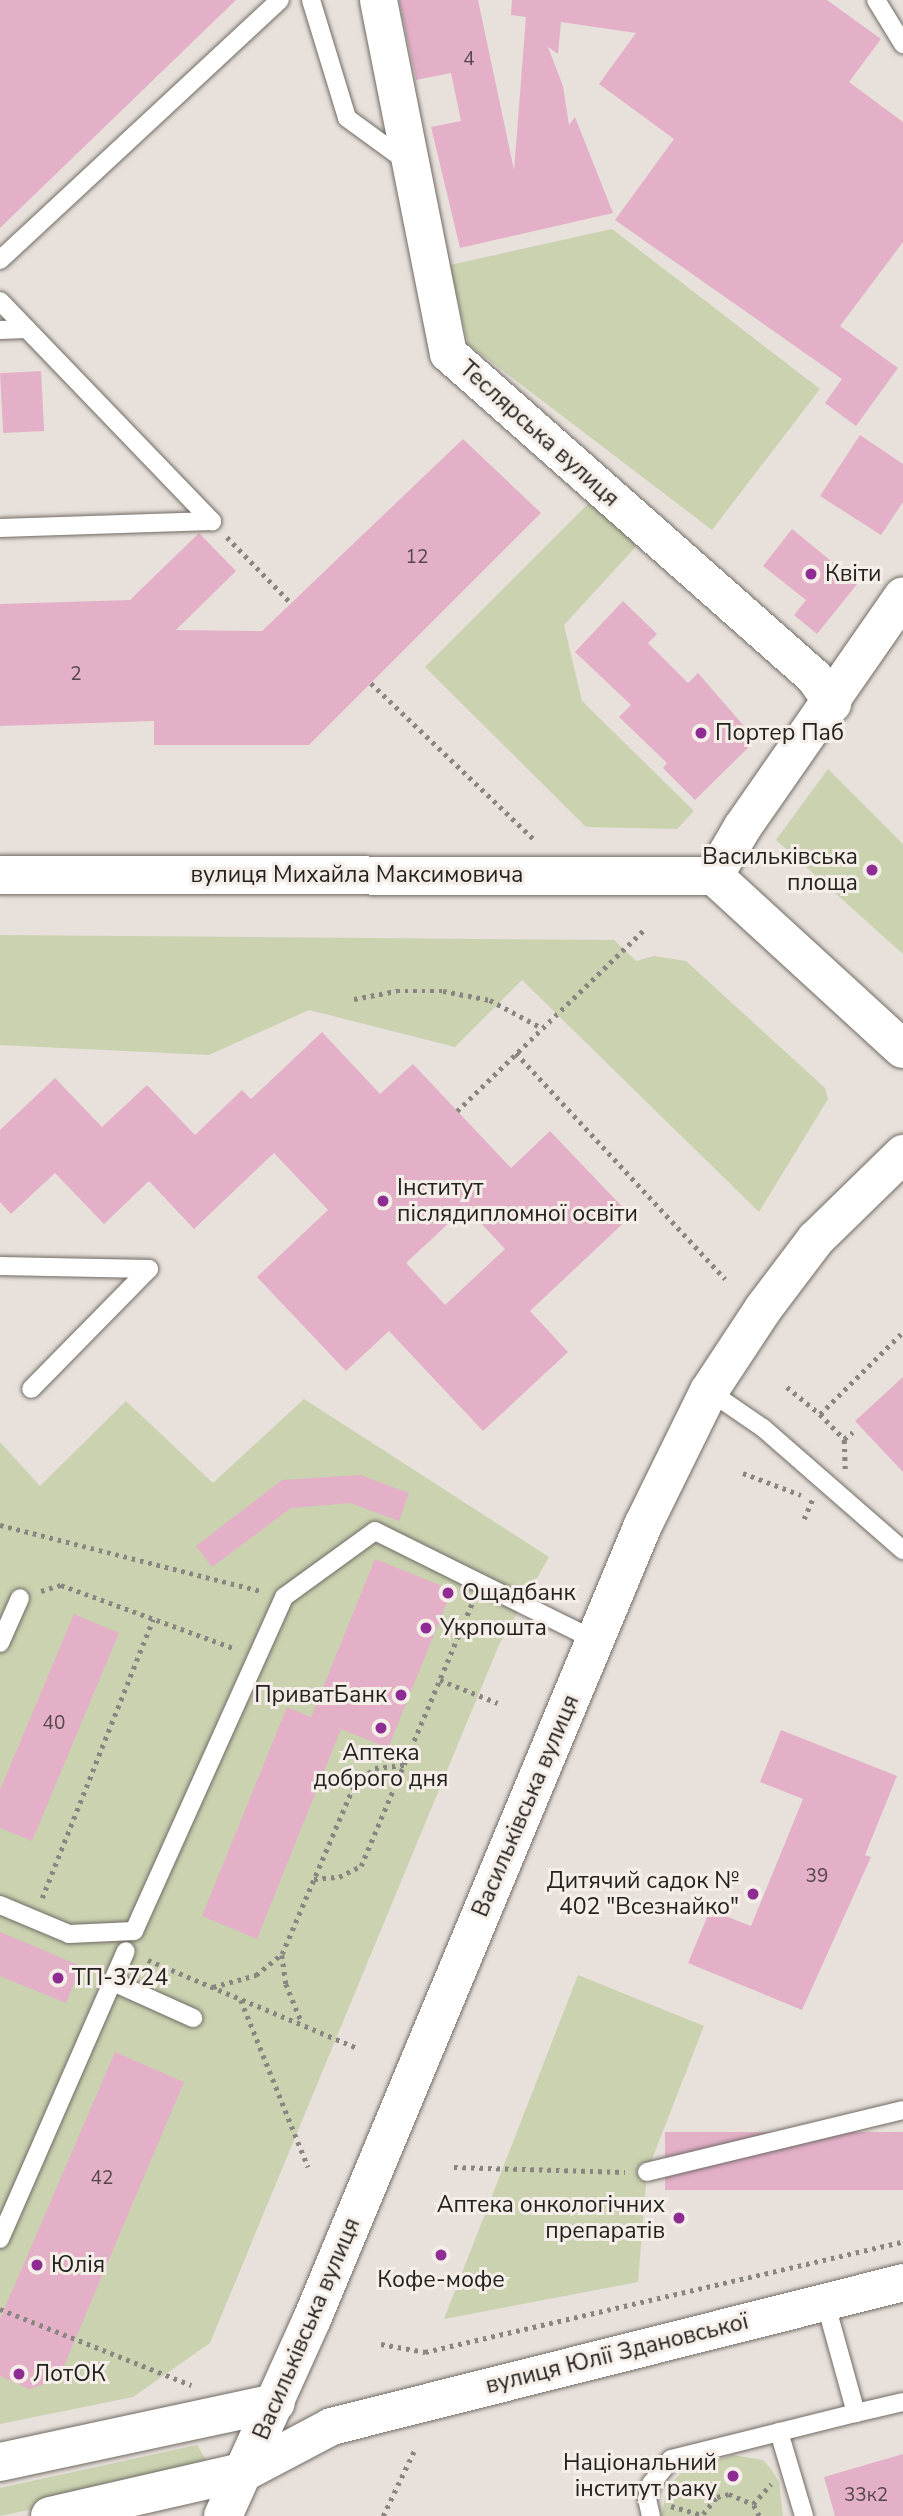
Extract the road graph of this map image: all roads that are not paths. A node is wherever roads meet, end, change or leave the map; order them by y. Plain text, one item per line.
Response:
1 (280, 0) edge
2 (311, 0) edge
3 (378, 0) edge
4 (876, 0) edge
5 (903, 44) edge
6 (415, 168) junction
7 (0, 260) edge
8 (0, 301) edge
9 (27, 329) junction
10 (0, 330) edge
11 (0, 528) edge
12 (903, 596) edge
13 (832, 703) junction
14 (0, 875) edge
15 (715, 876) junction
16 (903, 1049) edge
17 (903, 1154) edge
18 (0, 1266) edge
19 (31, 1389) dead end
20 (709, 1391) junction
21 (903, 1550) edge
22 (20, 1598) road end
23 (595, 1640) junction
24 (0, 1643) edge
25 (0, 1905) edge
26 (126, 1951) road end
27 (113, 1982) junction
28 (193, 2018) dead end
29 (903, 2110) edge
30 (647, 2172) road end
31 (0, 2239) edge
32 (903, 2282) edge
33 (825, 2301) junction
34 (903, 2402) edge
35 (276, 2403) junction
36 (856, 2413) junction
37 (331, 2426) junction
38 (779, 2432) junction
39 (0, 2462) edge
40 (246, 2470) junction
41 (228, 2514) edge
42 (50, 2516) edge
43 (652, 2516) edge
44 (804, 2516) edge

1 - 7 lane
2 - 6 lane
3 - 6 street, Теслярська вулиця
4 - 5 lane
6 - 13 street, Теслярська вулиця
8 - 9 lane
9 - 10 lane
9 - 11 lane
12 - 13 main road
13 - 15 main road
14 - 15 main road, вулиця Михайла Максимовича
15 - 16 main road
17 - 20 main road, Васильківська вулиця
18 - 19 lane
20 - 21 lane
20 - 23 main road, Васильківська вулиця
22 - 24 lane
23 - 25 lane
23 - 35 main road, Васильківська вулиця
26 - 27 lane
27 - 28 lane
27 - 31 lane
29 - 30 lane
32 - 33 street, вулиця Юлії Здановської
33 - 36 lane
33 - 37 street, вулиця Юлії Здановської
34 - 36 lane
35 - 37 street
35 - 39 main road
35 - 40 main road, Васильківська вулиця
36 - 38 lane
37 - 40 street, вулиця Юлії Здановської
38 - 43 lane
38 - 44 lane
40 - 41 main road, Васильківська вулиця
40 - 42 main road, вулиця Юлії Здановської

